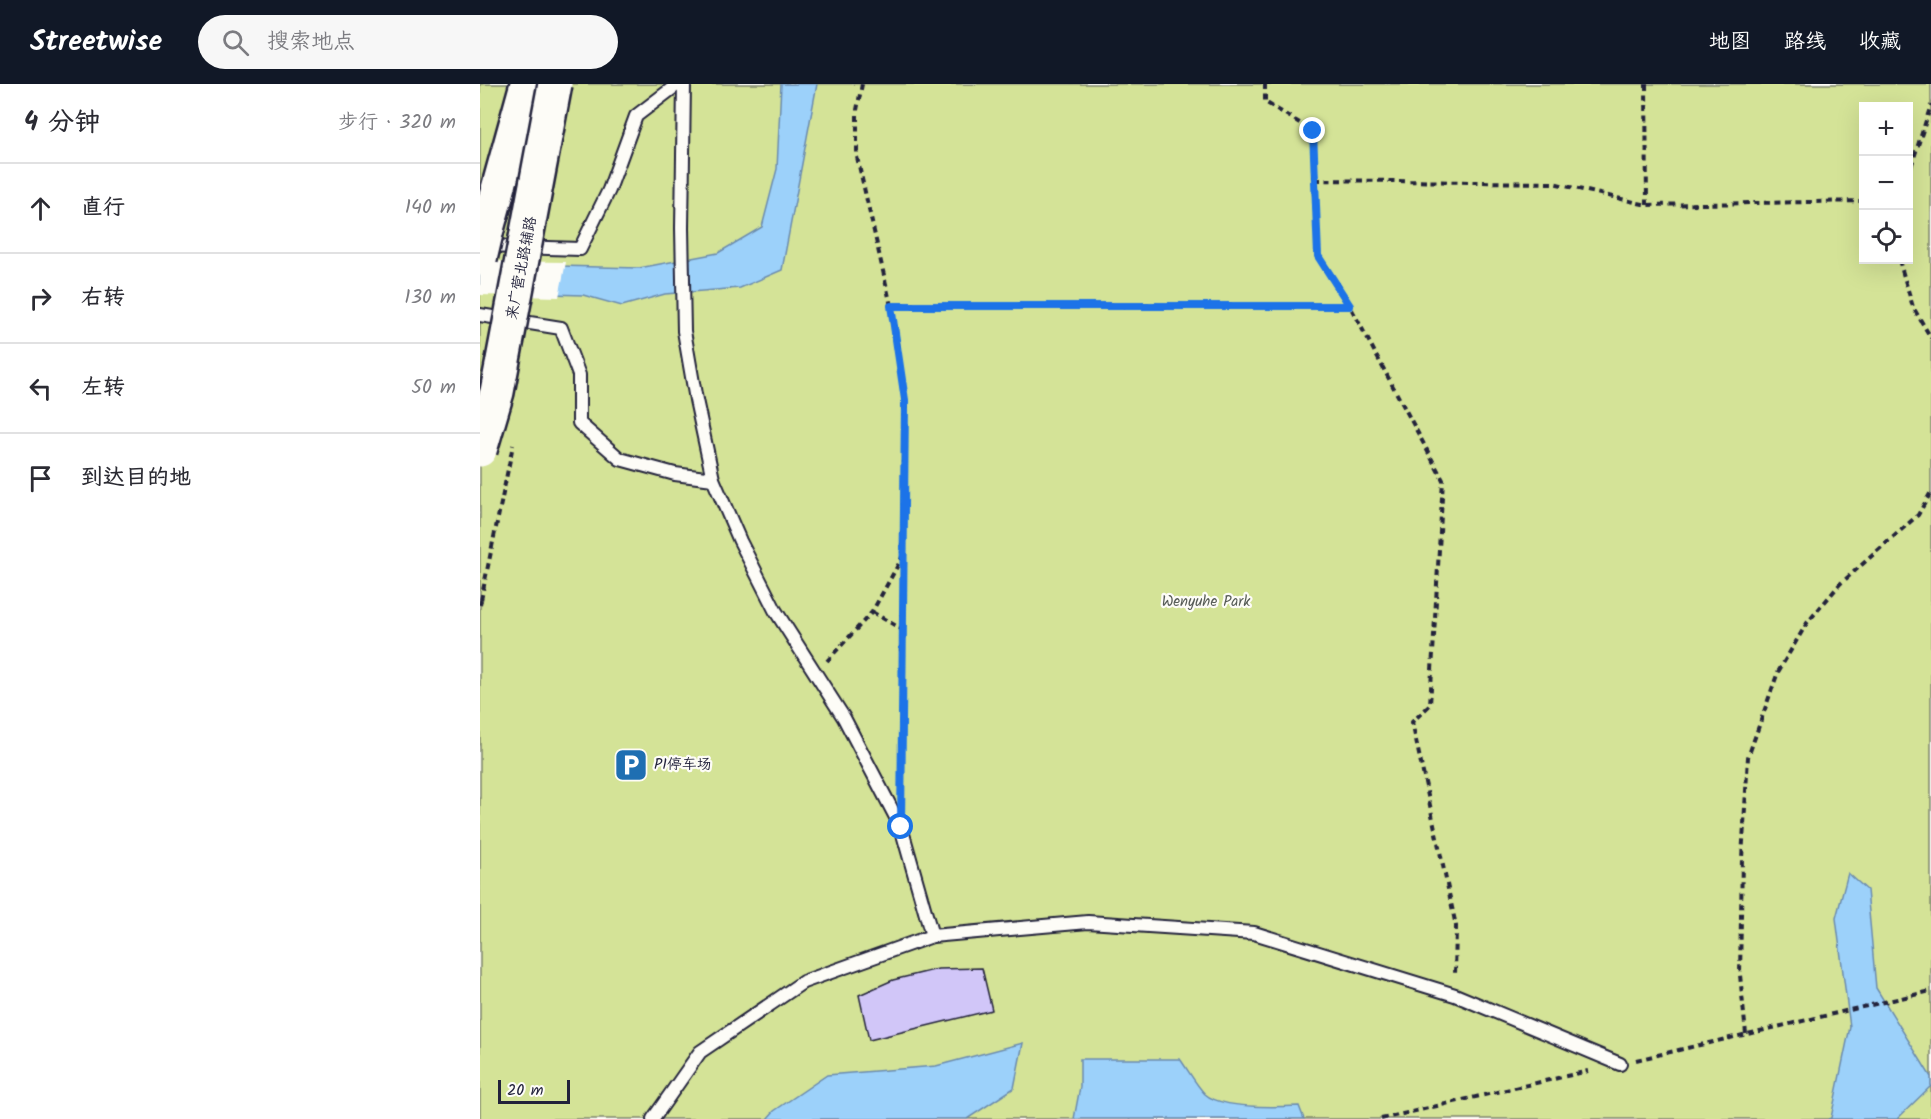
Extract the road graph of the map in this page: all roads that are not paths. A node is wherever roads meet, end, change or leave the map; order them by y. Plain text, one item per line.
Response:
1 (504, 84) edge
2 (527, 84) edge
3 (555, 84) edge
4 (678, 84) edge
5 (684, 84) edge
6 (482, 245) edge
7 (480, 315) edge
8 (480, 450) edge
9 (714, 479) junction
10 (932, 936) junction
11 (1620, 1064) road end
12 (653, 1119) edge

1 - 6 main road
2 - 6 main road
3 - 8 main road, 来广营北路辅路, bridge
4 - 6 lane
5 - 9 lane
7 - 9 lane
9 - 10 lane
10 - 11 lane
10 - 12 lane

